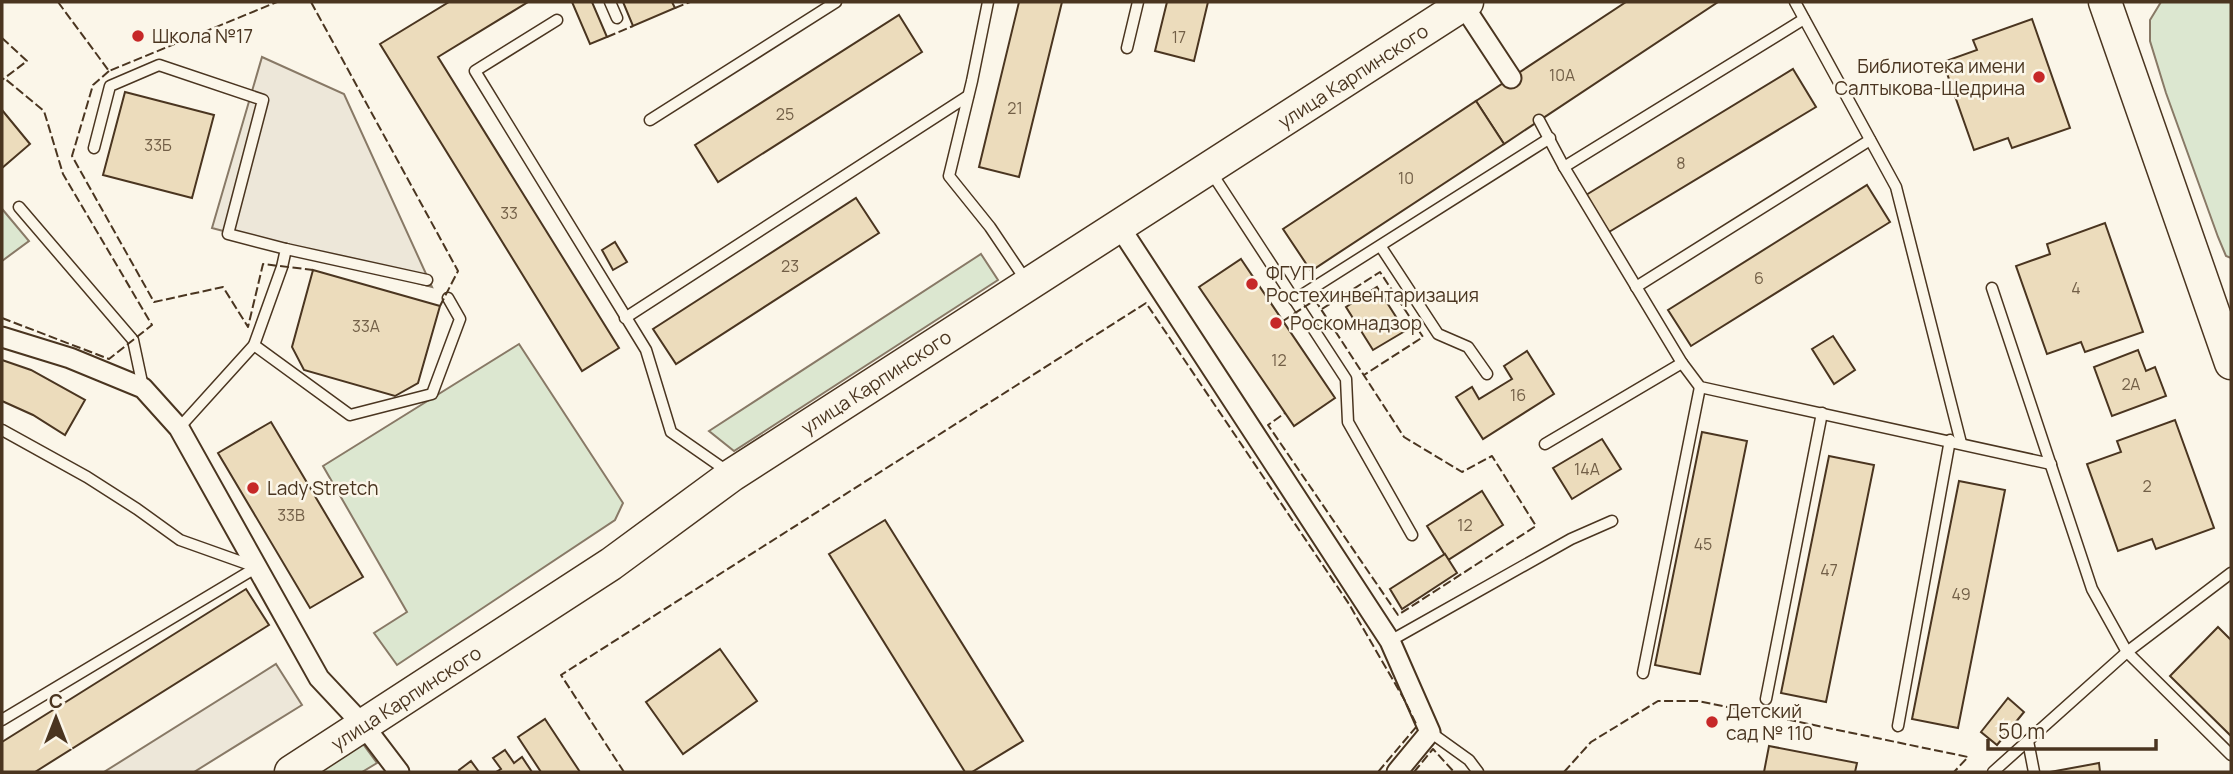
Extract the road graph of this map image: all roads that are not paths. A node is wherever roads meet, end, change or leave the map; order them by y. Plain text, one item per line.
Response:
1 (610, 2) edge
2 (836, 2) edge
3 (988, 2) edge
4 (1138, 2) edge
5 (1795, 2) edge
6 (2105, 2) edge
7 (1465, 3) edge
8 (617, 18) dead end
9 (1804, 19) junction
10 (557, 20) dead end
11 (1127, 48) dead end
12 (1511, 78) dead end
13 (968, 96) junction
14 (650, 120) dead end
15 (1539, 120) dead end
16 (1550, 138) junction
17 (1870, 139) junction
18 (94, 148) dead end
19 (1564, 167) junction
20 (1209, 169) junction
21 (19, 207) dead end
22 (1119, 226) junction
23 (1381, 247) junction
24 (286, 249) junction
25 (427, 280) dead end
26 (1028, 284) junction
27 (1636, 287) junction
28 (1992, 288) dead end
29 (448, 298) dead end
30 (1294, 300) junction
31 (625, 318) junction
32 (2, 337) edge
33 (254, 345) junction
34 (1682, 363) junction
35 (2231, 363) edge
36 (1487, 374) dead end
37 (1700, 387) junction
38 (143, 388) junction
39 (1822, 413) junction
40 (179, 428) junction
41 (2, 430) edge
42 (1950, 440) junction
43 (1961, 443) junction
44 (1545, 444) dead end
45 (2051, 464) junction
46 (732, 475) junction
47 (1612, 521) dead end
48 (1412, 535) dead end
49 (257, 567) junction
50 (2231, 573) edge
51 (1390, 641) junction
52 (2127, 652) junction
53 (1643, 673) dead end
54 (1766, 699) dead end
55 (2, 720) edge
56 (364, 726) junction
57 (1898, 726) dead end
58 (1430, 732) junction
59 (2028, 741) junction
60 (2231, 755) edge
61 (291, 772) edge
62 (399, 772) edge
63 (1397, 772) edge
64 (1478, 772) edge
65 (1993, 772) edge
66 (2034, 772) edge

1 - 8 lane
2 - 14 lane
3 - 13 lane
4 - 11 lane
5 - 9 lane
6 - 35 main road
7 - 12 street
7 - 20 main road, улица Карпинского
9 - 17 lane
9 - 19 lane
10 - 31 lane
13 - 26 lane
13 - 31 lane
15 - 16 lane
16 - 19 lane
16 - 23 lane
17 - 27 lane
17 - 43 lane
18 - 24 lane
19 - 27 lane
20 - 22 main road, улица Карпинского
20 - 30 lane
21 - 38 lane
22 - 26 main road, улица Карпинского
22 - 51 street
23 - 30 lane
23 - 36 lane
24 - 25 lane
24 - 33 lane
26 - 46 main road, улица Карпинского
27 - 34 lane
28 - 45 lane
29 - 33 lane
30 - 48 lane
31 - 46 lane
32 - 38 street
33 - 40 lane
34 - 37 lane
34 - 44 lane
37 - 39 lane
37 - 53 lane
38 - 40 street
39 - 42 lane
39 - 54 lane
40 - 49 street
41 - 49 lane
42 - 43 lane
42 - 57 lane
43 - 45 lane
45 - 52 lane
46 - 56 main road, улица Карпинского
47 - 51 lane
49 - 55 lane
49 - 56 street
50 - 52 lane
51 - 58 street
52 - 59 lane
52 - 60 lane
56 - 61 main road, улица Карпинского
56 - 62 street
58 - 63 street
58 - 64 lane
59 - 65 lane
59 - 66 lane

